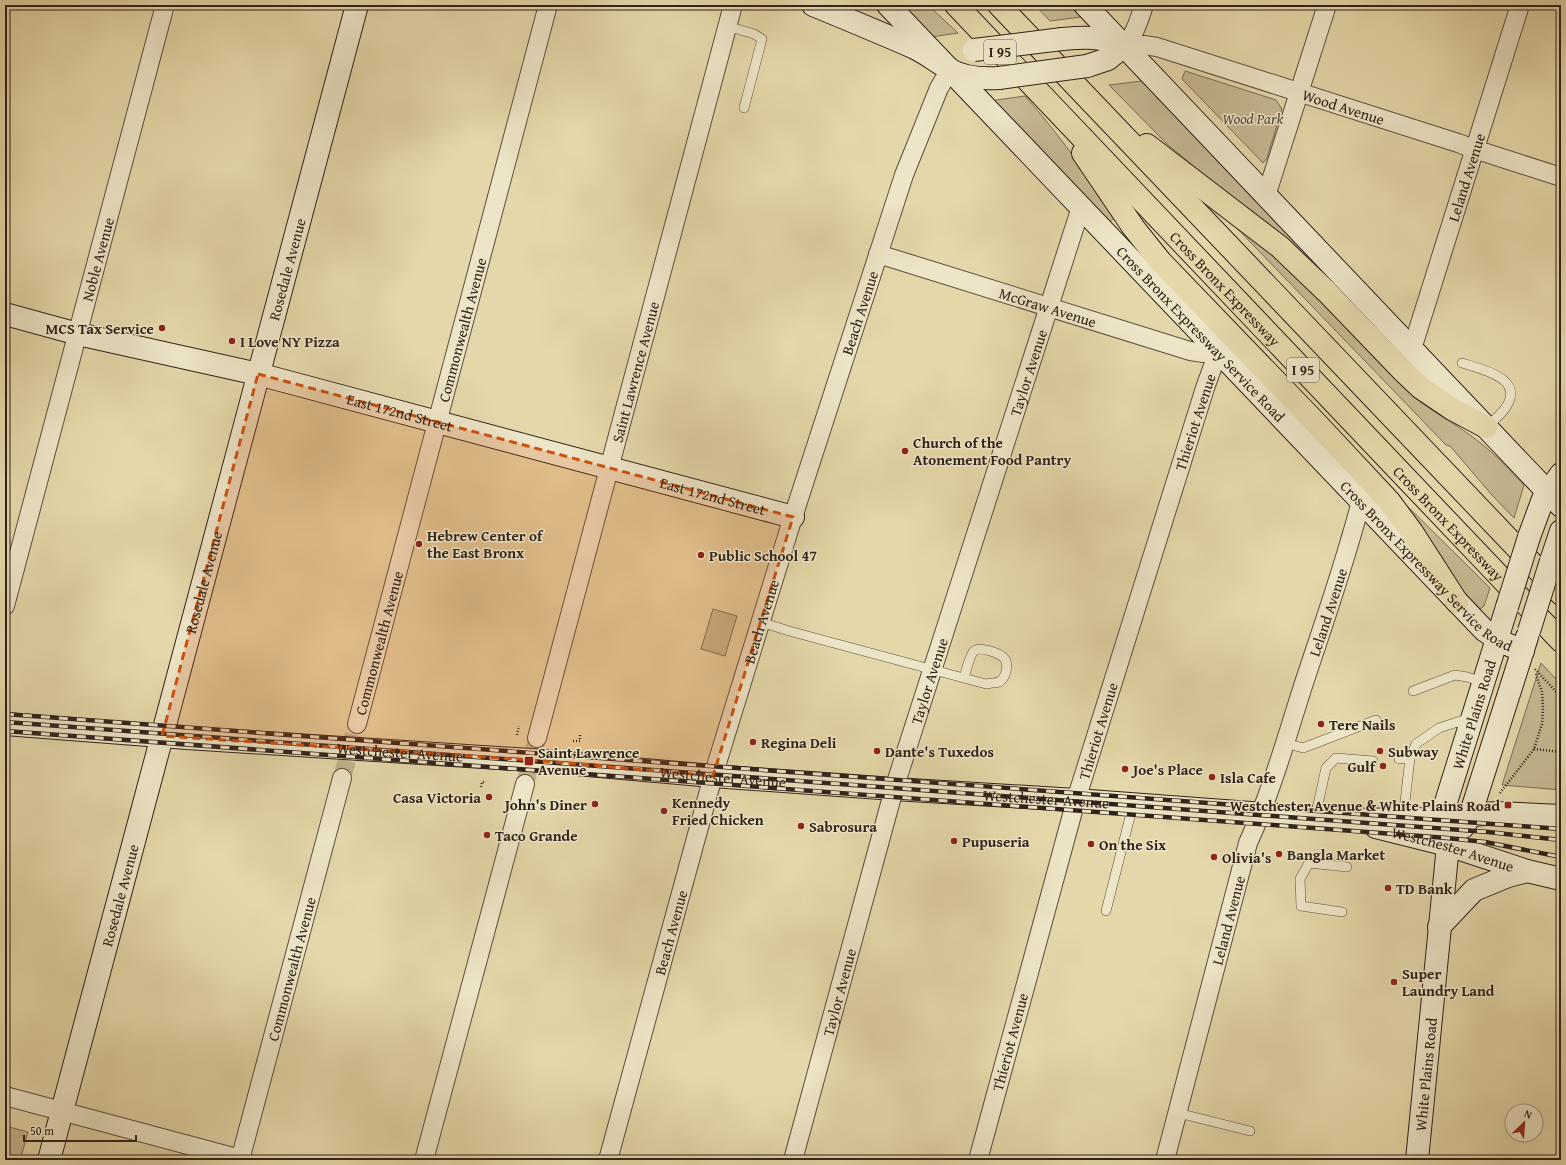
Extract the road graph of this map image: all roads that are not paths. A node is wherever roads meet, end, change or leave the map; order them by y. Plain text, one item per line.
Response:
1 (165, 5) edge
2 (356, 5) edge
3 (548, 5) edge
4 (733, 5) edge
5 (813, 5) edge
6 (888, 5) edge
7 (956, 5) edge
8 (999, 5) edge
9 (1004, 5) edge
10 (1085, 5) edge
11 (1144, 5) edge
12 (1327, 5) edge
13 (1520, 5) edge
14 (1016, 24) junction
15 (727, 26) junction
16 (1124, 46) junction
17 (950, 70) junction
18 (1299, 92) junction
19 (1044, 98) junction
20 (1095, 106) junction
21 (744, 108) dead end
22 (1474, 149) junction
23 (1561, 177) edge
24 (1266, 196) junction
25 (1081, 207) junction
26 (878, 254) junction
27 (1049, 307) junction
28 (5, 314) edge
29 (78, 334) junction
30 (1412, 349) junction
31 (1218, 352) junction
32 (1462, 363) dead end
33 (258, 374) junction
34 (437, 422) junction
35 (1486, 427) junction
36 (609, 468) junction
37 (1561, 474) edge
38 (1554, 499) edge
39 (1361, 501) junction
40 (794, 517) junction
41 (1561, 530) edge
42 (1561, 594) edge
43 (1456, 602) junction
44 (5, 606) edge
45 (761, 622) junction
46 (1496, 639) junction
47 (1526, 641) junction
48 (1561, 641) edge
49 (932, 670) junction
50 (964, 677) junction
51 (1483, 682) junction
52 (1413, 691) dead end
53 (1472, 718) junction
54 (1376, 720) dead end
55 (5, 724) edge
56 (356, 724) tunnel mouth
57 (162, 736) junction
58 (537, 738) tunnel mouth
59 (1285, 743) junction
60 (1410, 758) junction
61 (1399, 759) dead end
62 (1373, 761) dead end
63 (713, 776) junction
64 (342, 778) tunnel mouth
65 (525, 784) tunnel mouth
66 (894, 789) junction
67 (1076, 800) junction
68 (1132, 805) junction
69 (1261, 814) junction
70 (1470, 816) junction
71 (1561, 816) edge
72 (1315, 818) junction
73 (1441, 818) junction
74 (1403, 819) junction
75 (1345, 820) junction
76 (1448, 845) junction
77 (1346, 867) dead end
78 (1527, 871) junction
79 (1561, 879) edge
80 (1106, 911) dead end
81 (1342, 912) dead end
82 (1439, 927) junction
83 (5, 1096) edge
84 (62, 1111) junction
85 (1178, 1113) junction
86 (1250, 1131) dead end
87 (49, 1160) edge
88 (241, 1160) edge
89 (424, 1160) edge
90 (608, 1160) edge
91 (794, 1160) edge
92 (978, 1160) edge
93 (1165, 1160) edge
94 (1417, 1160) edge

1 - 29 street, Noble Avenue
2 - 33 main road, Rosedale Avenue
3 - 34 street, Commonwealth Avenue
4 - 15 street, Saint Lawrence Avenue
5 - 17 main road
6 - 17 main road, Cross Bronx Expressway Service Road
7 - 19 highway, Cross Bronx Expressway / I 95
8 - 14 highway, Cross Bronx Expressway / I 95
9 - 14 highway
10 - 16 main road
11 - 16 street
12 - 18 street
13 - 22 street, Leland Avenue
14 - 20 highway, Cross Bronx Expressway / I 95
15 - 21 lane
15 - 36 street, Saint Lawrence Avenue
16 - 17 main road, bridge
16 - 17 main road, bridge
16 - 18 street, Wood Avenue
16 - 24 main road
17 - 25 main road, Cross Bronx Expressway Service Road
17 - 26 street, Beach Avenue
18 - 22 street, Wood Avenue
18 - 24 street
19 - 43 highway
19 - 48 highway, Cross Bronx Expressway / I 95
20 - 35 highway
20 - 42 highway, Cross Bronx Expressway / I 95
22 - 23 street, Wood Avenue
22 - 30 street, Leland Avenue
24 - 30 main road
25 - 27 street, Taylor Avenue
25 - 31 main road, Cross Bronx Expressway Service Road
26 - 27 street, McGraw Avenue
26 - 40 street, Beach Avenue
27 - 31 street, McGraw Avenue
27 - 49 street, Taylor Avenue
28 - 29 main road, East 172nd Street
29 - 33 main road, East 172nd Street
29 - 44 street, Noble Avenue
30 - 35 main road
31 - 39 main road, Cross Bronx Expressway Service Road
31 - 67 street, Thieriot Avenue
32 - 35 lane
33 - 34 main road, East 172nd Street
33 - 57 main road, Rosedale Avenue
34 - 36 main road, East 172nd Street
34 - 56 street, Commonwealth Avenue
35 - 38 main road
36 - 40 main road, East 172nd Street
36 - 58 street, Saint Lawrence Avenue
37 - 38 main road, White Plains Road
38 - 46 main road, White Plains Road, bridge
39 - 43 main road, Cross Bronx Expressway Service Road
39 - 59 street, Leland Avenue
40 - 45 street, Beach Avenue
41 - 47 main road, White Plains Road, bridge
43 - 46 main road, Cross Bronx Expressway Service Road
45 - 49 lane
45 - 63 street, Beach Avenue
46 - 47 main road, Cross Bronx Expressway Service Road
46 - 51 main road, White Plains Road
47 - 70 main road, White Plains Road
49 - 50 lane
49 - 66 street, Taylor Avenue
50 - 50 lane
51 - 52 lane
51 - 53 main road, White Plains Road
53 - 60 lane
53 - 73 main road, White Plains Road
54 - 59 lane
55 - 57 main road, Westchester Avenue
57 - 63 main road, Westchester Avenue
57 - 84 main road, Rosedale Avenue
59 - 69 street, Leland Avenue
60 - 61 lane
60 - 74 lane
62 - 72 lane
63 - 66 main road, Westchester Avenue
63 - 90 street, Beach Avenue
64 - 88 street, Commonwealth Avenue
65 - 89 street
66 - 67 main road, Westchester Avenue
66 - 91 street, Taylor Avenue
67 - 68 main road, Westchester Avenue
67 - 92 street, Thieriot Avenue
68 - 69 main road, Westchester Avenue
68 - 80 lane
69 - 72 main road, Westchester Avenue
69 - 85 street, Leland Avenue
70 - 71 main road, Westchester Avenue
70 - 73 main road, Westchester Avenue
70 - 76 main road, White Plains Road
72 - 75 main road, Westchester Avenue
73 - 74 main road, Westchester Avenue
73 - 76 main road, White Plains Road
74 - 75 main road, Westchester Avenue
75 - 76 main road, Westchester Avenue
76 - 78 main road, Westchester Avenue
76 - 82 main road, White Plains Road
77 - 81 lane
78 - 79 main road, Westchester Avenue
78 - 82 main road
82 - 94 main road, White Plains Road
83 - 84 street
84 - 87 main road, Rosedale Avenue
84 - 88 street
85 - 86 lane
85 - 93 street, Leland Avenue

